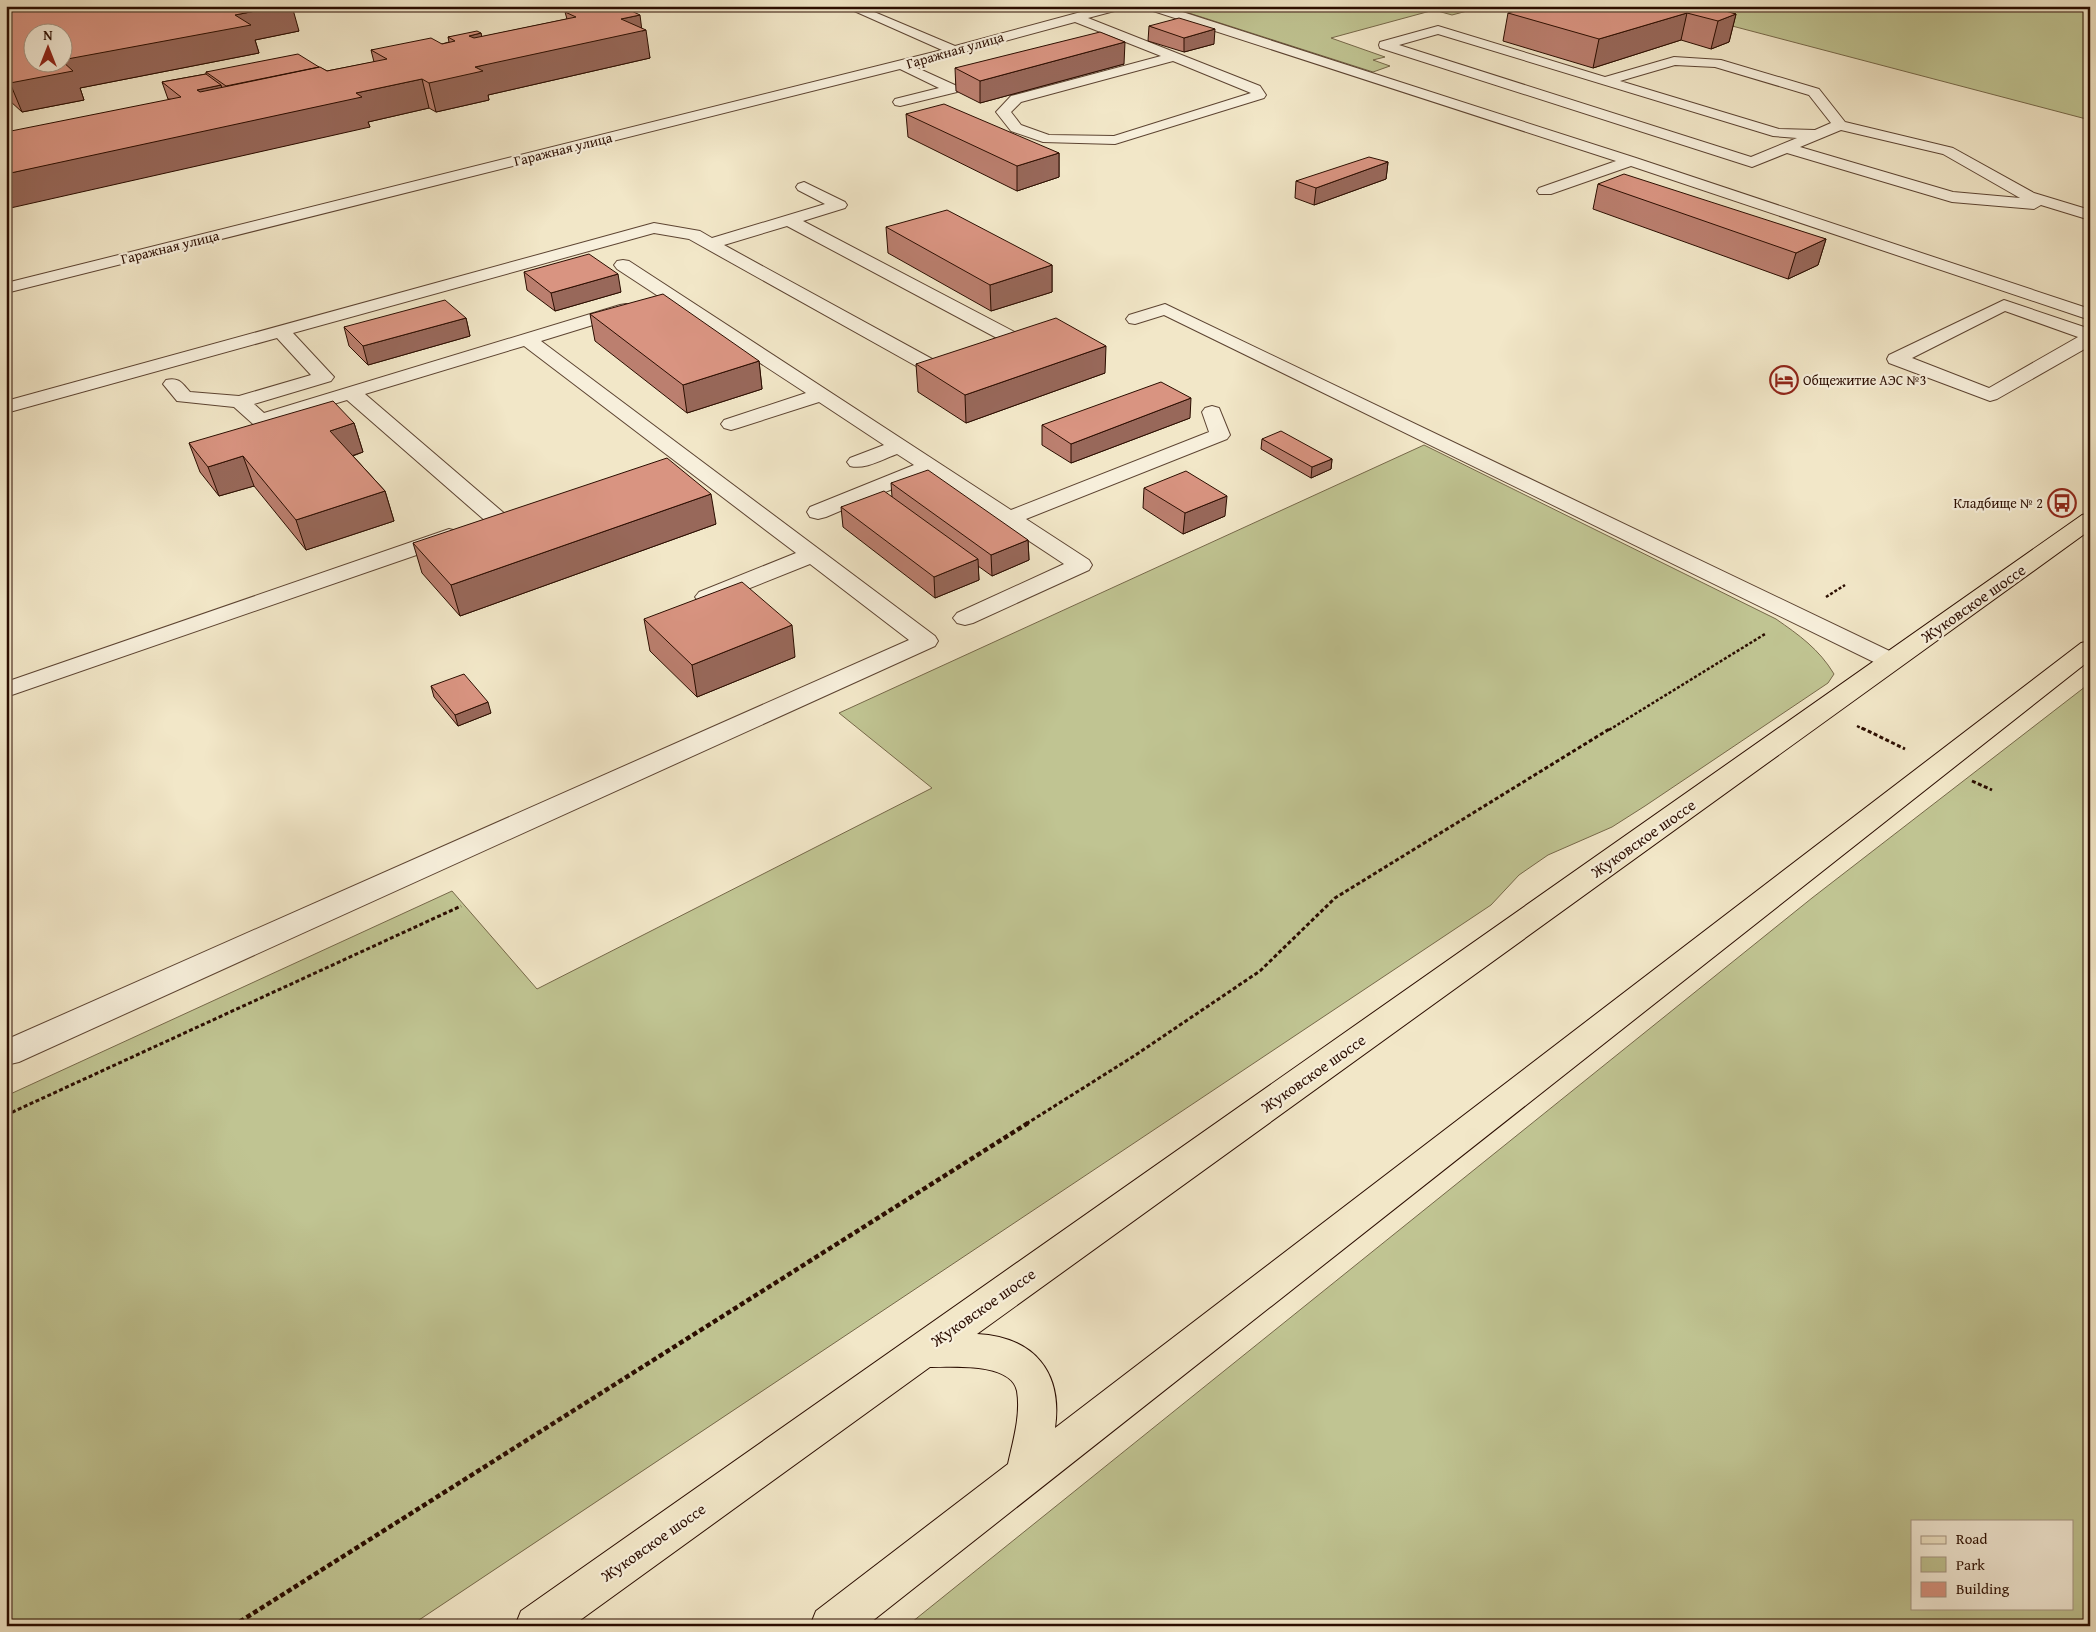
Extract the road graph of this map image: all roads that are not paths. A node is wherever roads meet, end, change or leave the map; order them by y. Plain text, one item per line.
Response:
1 (849, 6) edge
2 (1118, 6) edge
3 (1151, 6) edge
4 (1074, 17) junction
5 (953, 50) junction
6 (1174, 58) junction
7 (901, 65) junction
8 (1605, 81) junction
9 (900, 102) dead end
10 (1840, 125) junction
11 (1818, 134) junction
12 (1786, 148) junction
13 (1631, 161) junction
14 (804, 187) dead end
15 (1545, 191) dead end
16 (2059, 206) junction
17 (2090, 215) edge
18 (788, 220) junction
19 (710, 244) junction
20 (624, 265) dead end
21 (6, 288) edge
22 (654, 301) junction
23 (2090, 315) edge
24 (1136, 319) dead end
25 (281, 331) junction
26 (2090, 337) edge
27 (527, 339) junction
28 (998, 347) edge
29 (979, 353) edge
30 (173, 384) dead end
31 (350, 392) junction
32 (820, 394) junction
33 (240, 402) junction
34 (6, 407) edge
35 (1212, 412) dead end
36 (731, 424) dead end
37 (899, 446) junction
38 (681, 455) junction
39 (857, 462) dead end
40 (653, 465) edge
41 (930, 466) junction
42 (818, 512) dead end
43 (1009, 518) junction
44 (2090, 520) edge
45 (812, 555) junction
46 (685, 606) edge
47 (965, 618) dead end
48 (2090, 648) edge
49 (1891, 661) junction
50 (6, 690) edge
51 (6, 1049) edge
52 (921, 1351) junction
53 (1026, 1474) junction
54 (536, 1626) edge
55 (831, 1626) edge

1 - 5 street
2 - 4 street, Гаражная улица
3 - 13 street
4 - 5 street, Гаражная улица
4 - 6 street
5 - 7 street, Гаражная улица
6 - 6 street
7 - 9 street
7 - 21 street, Гаражная улица
8 - 10 street
8 - 11 street
8 - 12 street
10 - 11 street
10 - 16 street
11 - 12 street
12 - 16 street
13 - 15 street
13 - 23 street
14 - 18 street
16 - 17 street
18 - 19 street
18 - 28 street
19 - 25 street
19 - 29 street
20 - 22 street
22 - 27 street
22 - 32 street
24 - 49 street
25 - 33 street
25 - 34 street
26 - 26 street
27 - 31 street
27 - 38 street
30 - 33 street
31 - 33 street
31 - 50 street
32 - 36 street
32 - 37 street
35 - 43 street
37 - 39 street
37 - 41 street
38 - 40 street
38 - 45 street
41 - 42 street
41 - 43 street
43 - 47 street
44 - 49 main road, Жуковское шоссе
45 - 46 street
45 - 51 street
48 - 53 main road
49 - 52 main road, Жуковское шоссе
52 - 53 main road
52 - 54 main road, Жуковское шоссе
53 - 55 main road

